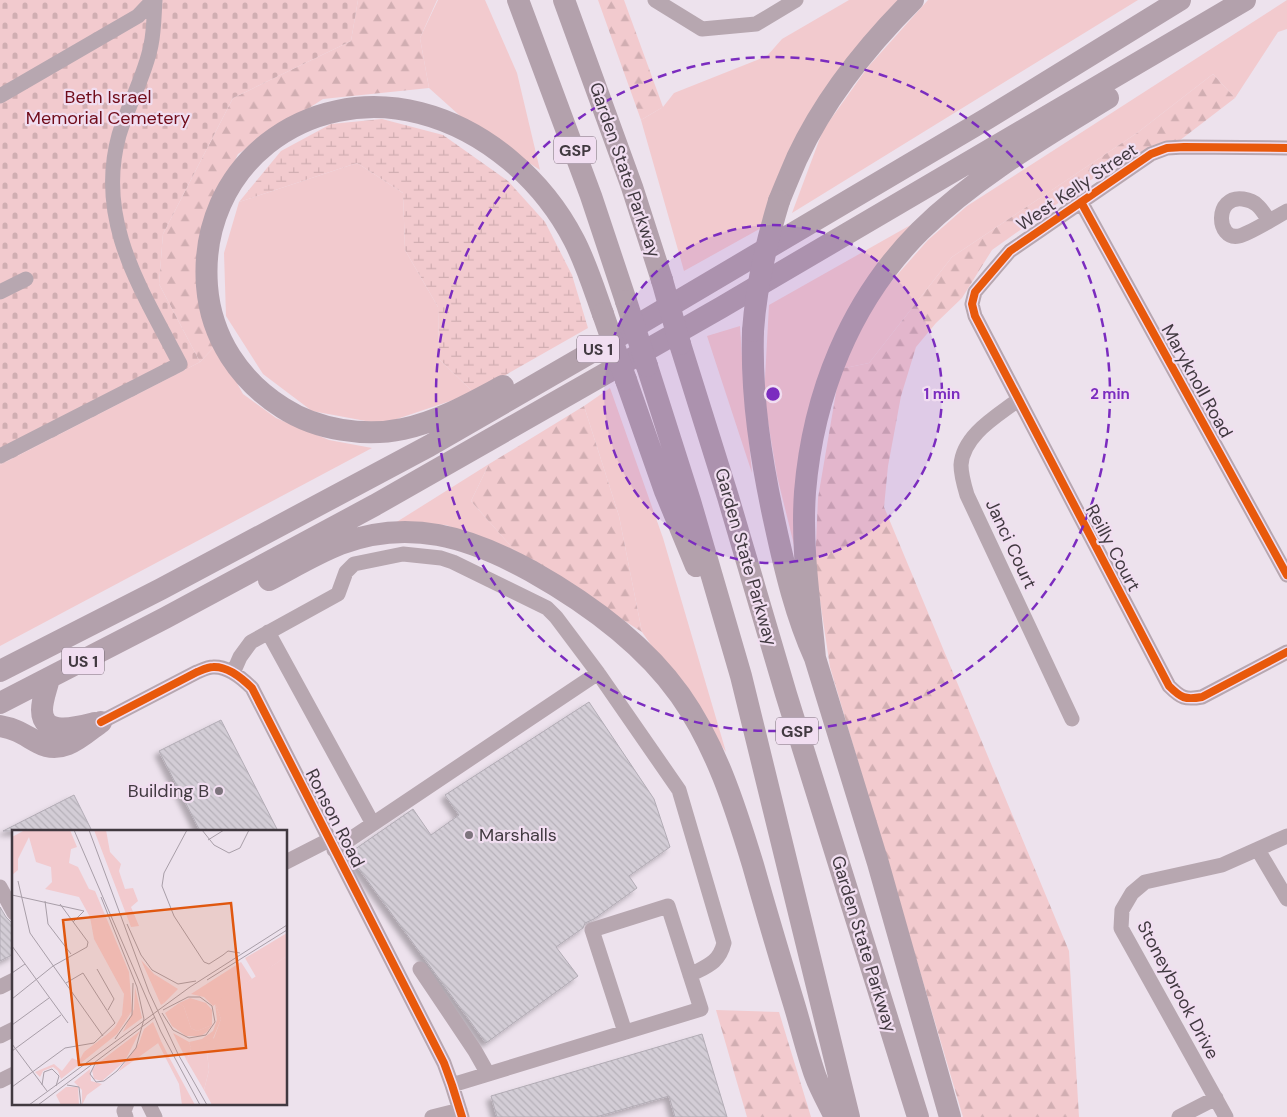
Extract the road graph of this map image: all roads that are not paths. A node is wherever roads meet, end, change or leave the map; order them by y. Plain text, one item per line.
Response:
1 (154, 0) edge
2 (518, 0) edge
3 (564, 0) edge
4 (655, 0) edge
5 (796, 0) edge
6 (913, 0) edge
7 (1153, 0) edge
8 (1180, 0) edge
9 (1245, 0) edge
10 (1255, 0) edge
11 (0, 96) edge
12 (988, 118) junction
13 (1287, 148) edge
14 (1081, 202) junction
15 (1287, 211) edge
16 (1269, 220) dead end
17 (26, 278) dead end
18 (0, 292) edge
19 (972, 304) joint
20 (598, 349) junction
21 (1018, 400) junction
22 (0, 456) edge
23 (1287, 575) edge
24 (165, 618) junction
25 (268, 632) junction
26 (1287, 652) edge
27 (815, 658) junction
28 (0, 671) edge
29 (233, 672) junction
30 (598, 673) junction
31 (741, 676) junction
32 (49, 678) junction
33 (0, 703) edge
34 (1072, 719) dead end
35 (101, 722) junction
36 (0, 726) edge
37 (373, 824) junction
38 (1287, 836) edge
39 (332, 845) junction
40 (1258, 850) junction
41 (288, 861) edge
42 (0, 887) edge
43 (1287, 899) edge
44 (12, 910) edge
45 (420, 969) dead end
46 (690, 975) junction
47 (12, 981) edge
48 (0, 987) edge
49 (12, 1030) edge
50 (625, 1032) junction
51 (0, 1036) edge
52 (488, 1074) junction
53 (12, 1075) edge
54 (0, 1081) edge
55 (452, 1085) junction
56 (1216, 1098) junction
57 (127, 1104) edge
58 (148, 1104) edge
59 (461, 1114) edge
60 (126, 1117) edge
61 (155, 1117) edge
62 (432, 1117) edge
63 (835, 1117) edge
64 (849, 1117) edge
65 (918, 1117) edge
66 (950, 1117) edge
67 (1178, 1117) edge
68 (1226, 1117) edge

1 - 11 street
1 - 22 street
2 - 31 highway, GSP, bridge
3 - 65 highway, Garden State Parkway / GSP, bridge
4 - 5 street
6 - 27 highway, bridge
7 - 12 highway
8 - 12 highway, US 1
9 - 24 highway, US 1
10 - 27 highway
12 - 20 highway, US 1
13 - 14 street, West Kelly Street
14 - 19 street, West Kelly Street
14 - 23 street, Maryknoll Road
15 - 16 street
17 - 18 street
19 - 21 street, Reilly Court
20 - 28 highway, US 1
20 - 31 highway, bridge
21 - 26 street, Reilly Court
21 - 34 street, Janci Court
24 - 32 highway, US 1
24 - 63 highway
25 - 29 street
25 - 30 street
25 - 37 street
27 - 66 highway
29 - 35 street
29 - 39 street, Ronson Road
30 - 37 street
30 - 46 street
31 - 64 highway, GSP
32 - 33 highway, US 1
32 - 35 highway
35 - 36 highway
37 - 39 street
38 - 40 street
39 - 41 street
39 - 55 street, Ronson Road
40 - 43 street
40 - 56 street, Stoneybrook Drive
42 - 44 street
45 - 52 street
46 - 50 street
46 - 50 street
47 - 48 street
49 - 51 street
50 - 52 street
52 - 55 street
53 - 54 street
55 - 59 street, Ronson Road
56 - 67 street
56 - 68 street, Stoneybrook Drive
57 - 60 street
58 - 61 street
59 - 62 street

